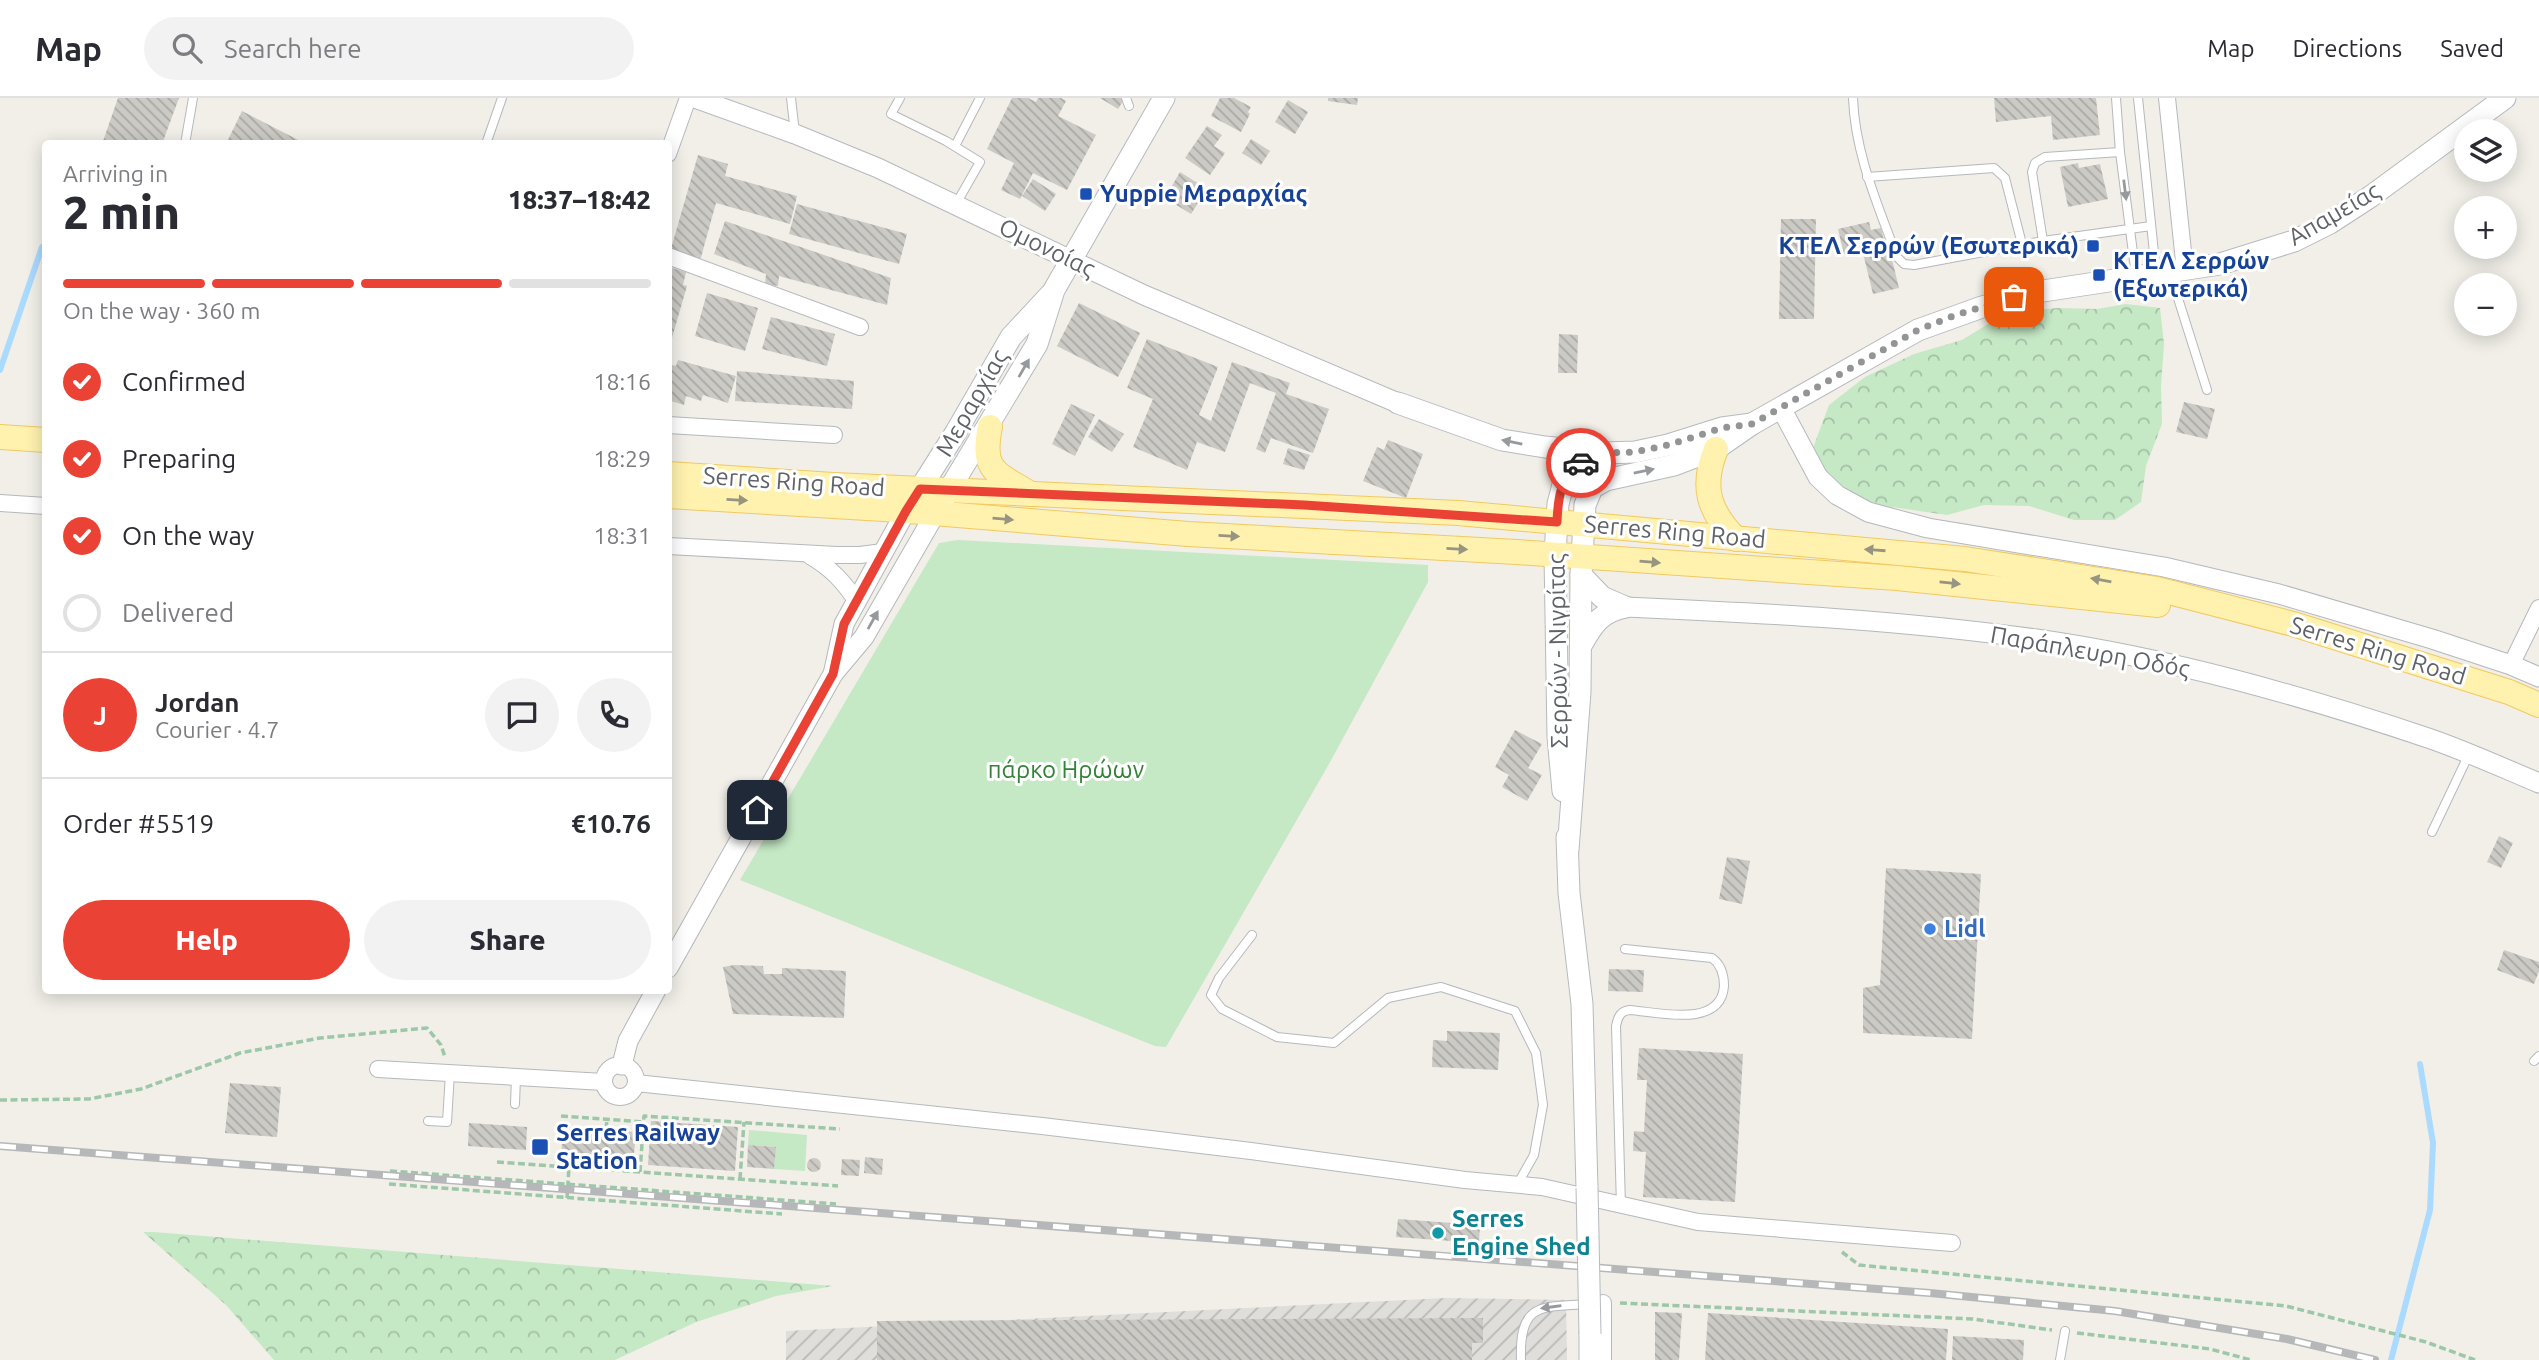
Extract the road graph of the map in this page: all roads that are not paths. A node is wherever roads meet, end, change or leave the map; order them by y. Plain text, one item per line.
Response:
1 (193, 98) edge
2 (502, 98) edge
3 (688, 98) edge
4 (695, 98) edge
5 (791, 98) edge
6 (900, 98) edge
7 (980, 98) edge
8 (1164, 98) edge
9 (1853, 98) edge
10 (2116, 98) edge
11 (2138, 98) edge
12 (2167, 98) edge
13 (2505, 98) edge
14 (794, 134) junction
15 (186, 140) edge
16 (487, 140) edge
17 (672, 143) edge
18 (955, 146) junction
19 (2120, 152) junction
20 (1867, 177) junction
21 (956, 204) junction
22 (2151, 226) junction
23 (2130, 228) junction
24 (2043, 241) junction
25 (2022, 244) junction
26 (672, 257) edge
27 (1071, 261) junction
28 (2162, 274) junction
29 (1054, 290) junction
30 (860, 327) dead end
31 (2207, 390) dead end
32 (1398, 402) joint
33 (1781, 408) junction
34 (1752, 424) junction
35 (672, 425) edge
36 (990, 427) junction
37 (834, 435) dead end
38 (0, 437) edge
39 (42, 440) edge
40 (1716, 449) junction
41 (1604, 453) junction
42 (672, 474) edge
43 (920, 489) junction
44 (950, 491) junction
45 (1031, 495) junction
46 (672, 496) edge
47 (0, 503) edge
48 (42, 506) edge
49 (906, 511) junction
50 (934, 514) junction
51 (1557, 522) junction
52 (1584, 524) junction
53 (1736, 539) junction
54 (672, 546) edge
55 (883, 552) junction
56 (808, 555) junction
57 (1555, 555) junction
58 (1581, 565) junction
59 (857, 602) junction
60 (2215, 605) junction
61 (1625, 607) junction
62 (2539, 608) edge
63 (1580, 648) junction
64 (2511, 665) junction
65 (833, 674) junction
66 (2539, 677) edge
67 (2539, 705) edge
68 (2469, 754) junction
69 (2539, 783) edge
70 (2432, 832) dead end
71 (1568, 850) junction
72 (1252, 935) dead end
73 (1626, 949) dead end
74 (672, 961) edge
75 (654, 994) edge
76 (622, 1065) junction
77 (378, 1069) dead end
78 (450, 1073) junction
79 (516, 1077) junction
80 (604, 1082) junction
81 (636, 1083) junction
82 (515, 1104) dead end
83 (428, 1121) dead end
84 (1517, 1185) junction
85 (1621, 1207) junction
86 (1952, 1243) dead end
87 (1602, 1303) joint
88 (2065, 1331) road end
89 (1521, 1360) edge
90 (1590, 1360) edge
91 (1603, 1360) edge
92 (2060, 1360) edge

1 - 15 lane
2 - 16 lane
3 - 17 street
4 - 14 street, Ομονοίας
5 - 14 lane
6 - 18 lane
7 - 18 lane
8 - 27 main road, Μεραρχίας
9 - 20 lane
10 - 19 lane
11 - 22 lane
12 - 28 street
13 - 28 main road, Απαμείας
14 - 21 street, Ομονοίας
18 - 21 lane
19 -> 23 lane
19 - 24 lane
20 - 25 lane
20 - 25 lane
21 - 27 street, Ομονοίας
22 - 23 lane
22 - 28 lane
23 - 24 lane
23 - 28 lane
24 - 25 lane
26 - 30 street
27 - 29 main road, Μεραρχίας
27 - 32 street, Ομονοίας
28 - 31 lane
28 - 33 main road, Απαμείας
36 -> 29 main road, Μεραρχίας
29 - 43 main road, Μεραρχίας
41 -> 32 main road
33 - 34 main road, Απαμείας
33 - 64 street
34 - 40 main road, Σερρών - Νιγρίτας
34 - 41 main road, Σερρών - Νιγρίτας
35 - 37 street
36 - 44 main road, Μεραρχίας
36 - 45 main road
38 - 39 main road
52 -> 40 main road, Σερρών - Νιγρίτας
40 - 53 main road
41 - 51 main road, Σερρών - Νιγρίτας
42 - 43 main road, Serres Ring Road
43 - 44 main road, Serres Ring Road
43 - 49 main road, Μεραρχίας
44 - 45 main road, Serres Ring Road
44 - 50 main road, Μεραρχίας
45 - 51 main road, Serres Ring Road
46 -> 49 main road, Serres Ring Road
47 - 48 street
49 - 50 main road, Serres Ring Road
49 - 55 street, Μεραρχίας
50 -> 57 main road, Serres Ring Road
65 -> 50 street, Μεραρχίας
51 - 52 main road, Serres Ring Road
51 - 57 main road, Σερρών - Νιγρίτας
52 - 53 main road, Serres Ring Road
52 - 58 main road, Σερρών - Νιγρίτας
60 -> 53 main road, Serres Ring Road
54 - 56 street
55 - 56 street
55 - 59 street, Μεραρχίας
56 - 59 street
57 - 58 main road, Serres Ring Road
57 - 71 main road, Σερρών - Νιγρίτας
58 -> 60 main road, Serres Ring Road
58 - 61 main road
58 - 63 main road, Σερρών - Νιγρίτας
59 - 65 street, Μεραρχίας
60 - 67 main road, Serres Ring Road
61 - 63 main road
61 - 68 street, Παράπλευρη Οδός
62 - 64 street
63 - 71 main road, Σερρών - Νιγρίτας
64 - 66 street
65 - 74 street, Μεραρχίας
68 - 69 street, Παράπλευρη Οδός
68 - 70 lane
71 - 90 main road, Σερρών - Νιγρίτας, bridge
72 - 84 lane
73 - 85 lane
75 - 76 street
76 - 80 street
76 - 81 street
77 - 78 street
78 - 79 street
78 - 83 lane
79 - 80 street
79 - 82 lane
80 - 81 street
81 - 84 street
84 - 85 street
85 - 86 street
87 -> 89 lane
87 - 91 street
88 - 92 lane

